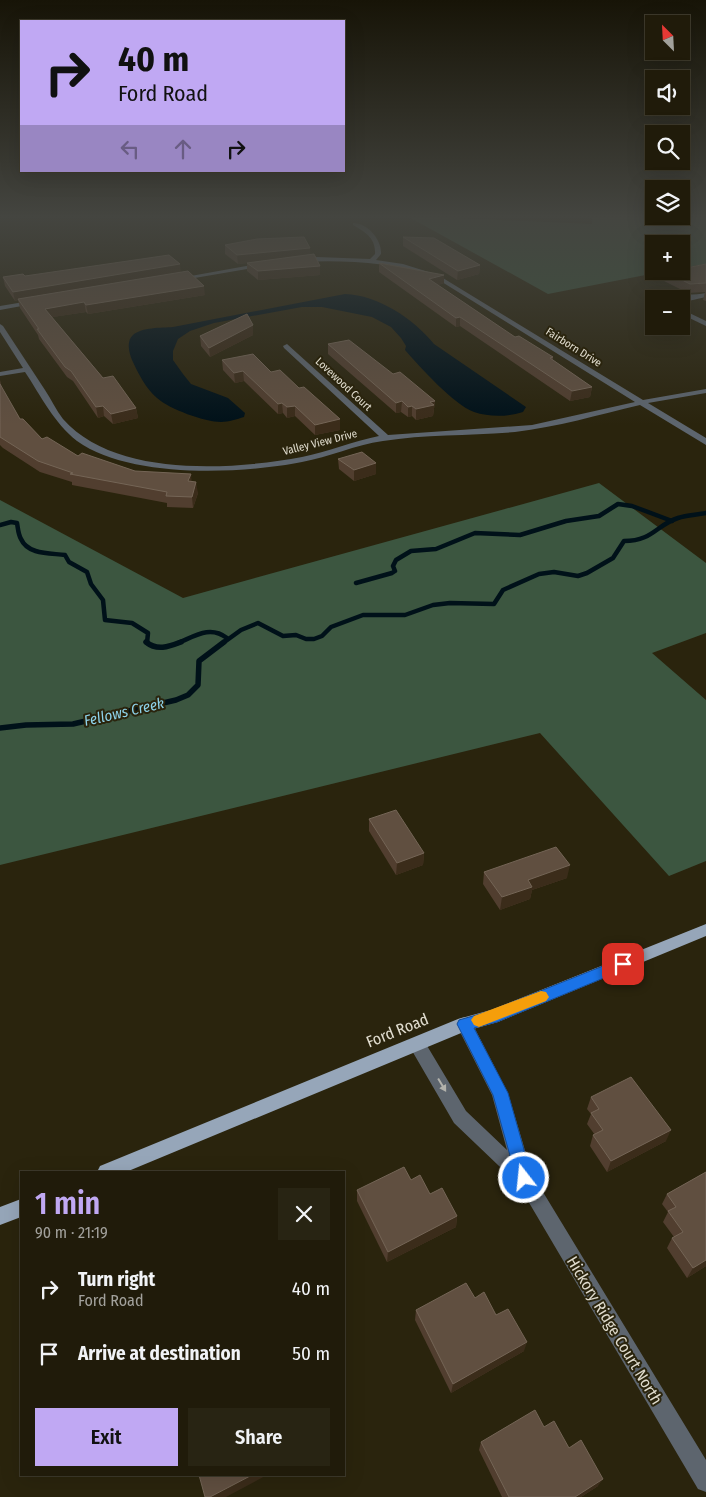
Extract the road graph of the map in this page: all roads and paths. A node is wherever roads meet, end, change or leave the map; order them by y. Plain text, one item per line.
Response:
1 (454, 286) edge
2 (706, 295) edge
3 (691, 298) edge
4 (46, 300) edge
5 (0, 303) edge
6 (17, 305) junction
7 (0, 308) edge
8 (690, 316) edge
9 (706, 324) edge
10 (0, 326) edge
11 (286, 346) dead end
12 (27, 369) junction
13 (0, 374) edge
14 (706, 391) edge
15 (642, 402) junction
16 (386, 438) junction
17 (706, 442) edge
18 (706, 930) edge
19 (464, 1024) junction
20 (417, 1044) junction
21 (108, 1171) edge
22 (524, 1178) junction
23 (20, 1208) edge
24 (0, 1216) edge
25 (706, 1482) edge

1 - 15 street, Fairborn Drive
2 - 3 street
4 - 6 street
5 - 6 street
6 - 7 street
8 - 9 street
10 - 12 street, Valley View Drive
11 - 16 street, Lovewood Court
12 - 13 street
12 - 16 street, Valley View Drive
14 - 15 street, Valley View Drive
15 - 16 street, Valley View Drive
15 - 17 street, Fairborn Drive
18 - 19 main road, Ford Road
19 - 20 main road, Ford Road
19 - 22 street, Hickory Ridge Court North
20 - 21 main road, Ford Road
20 -> 22 street, Hickory Ridge Court North
22 - 25 street, Hickory Ridge Court North
23 - 24 main road

